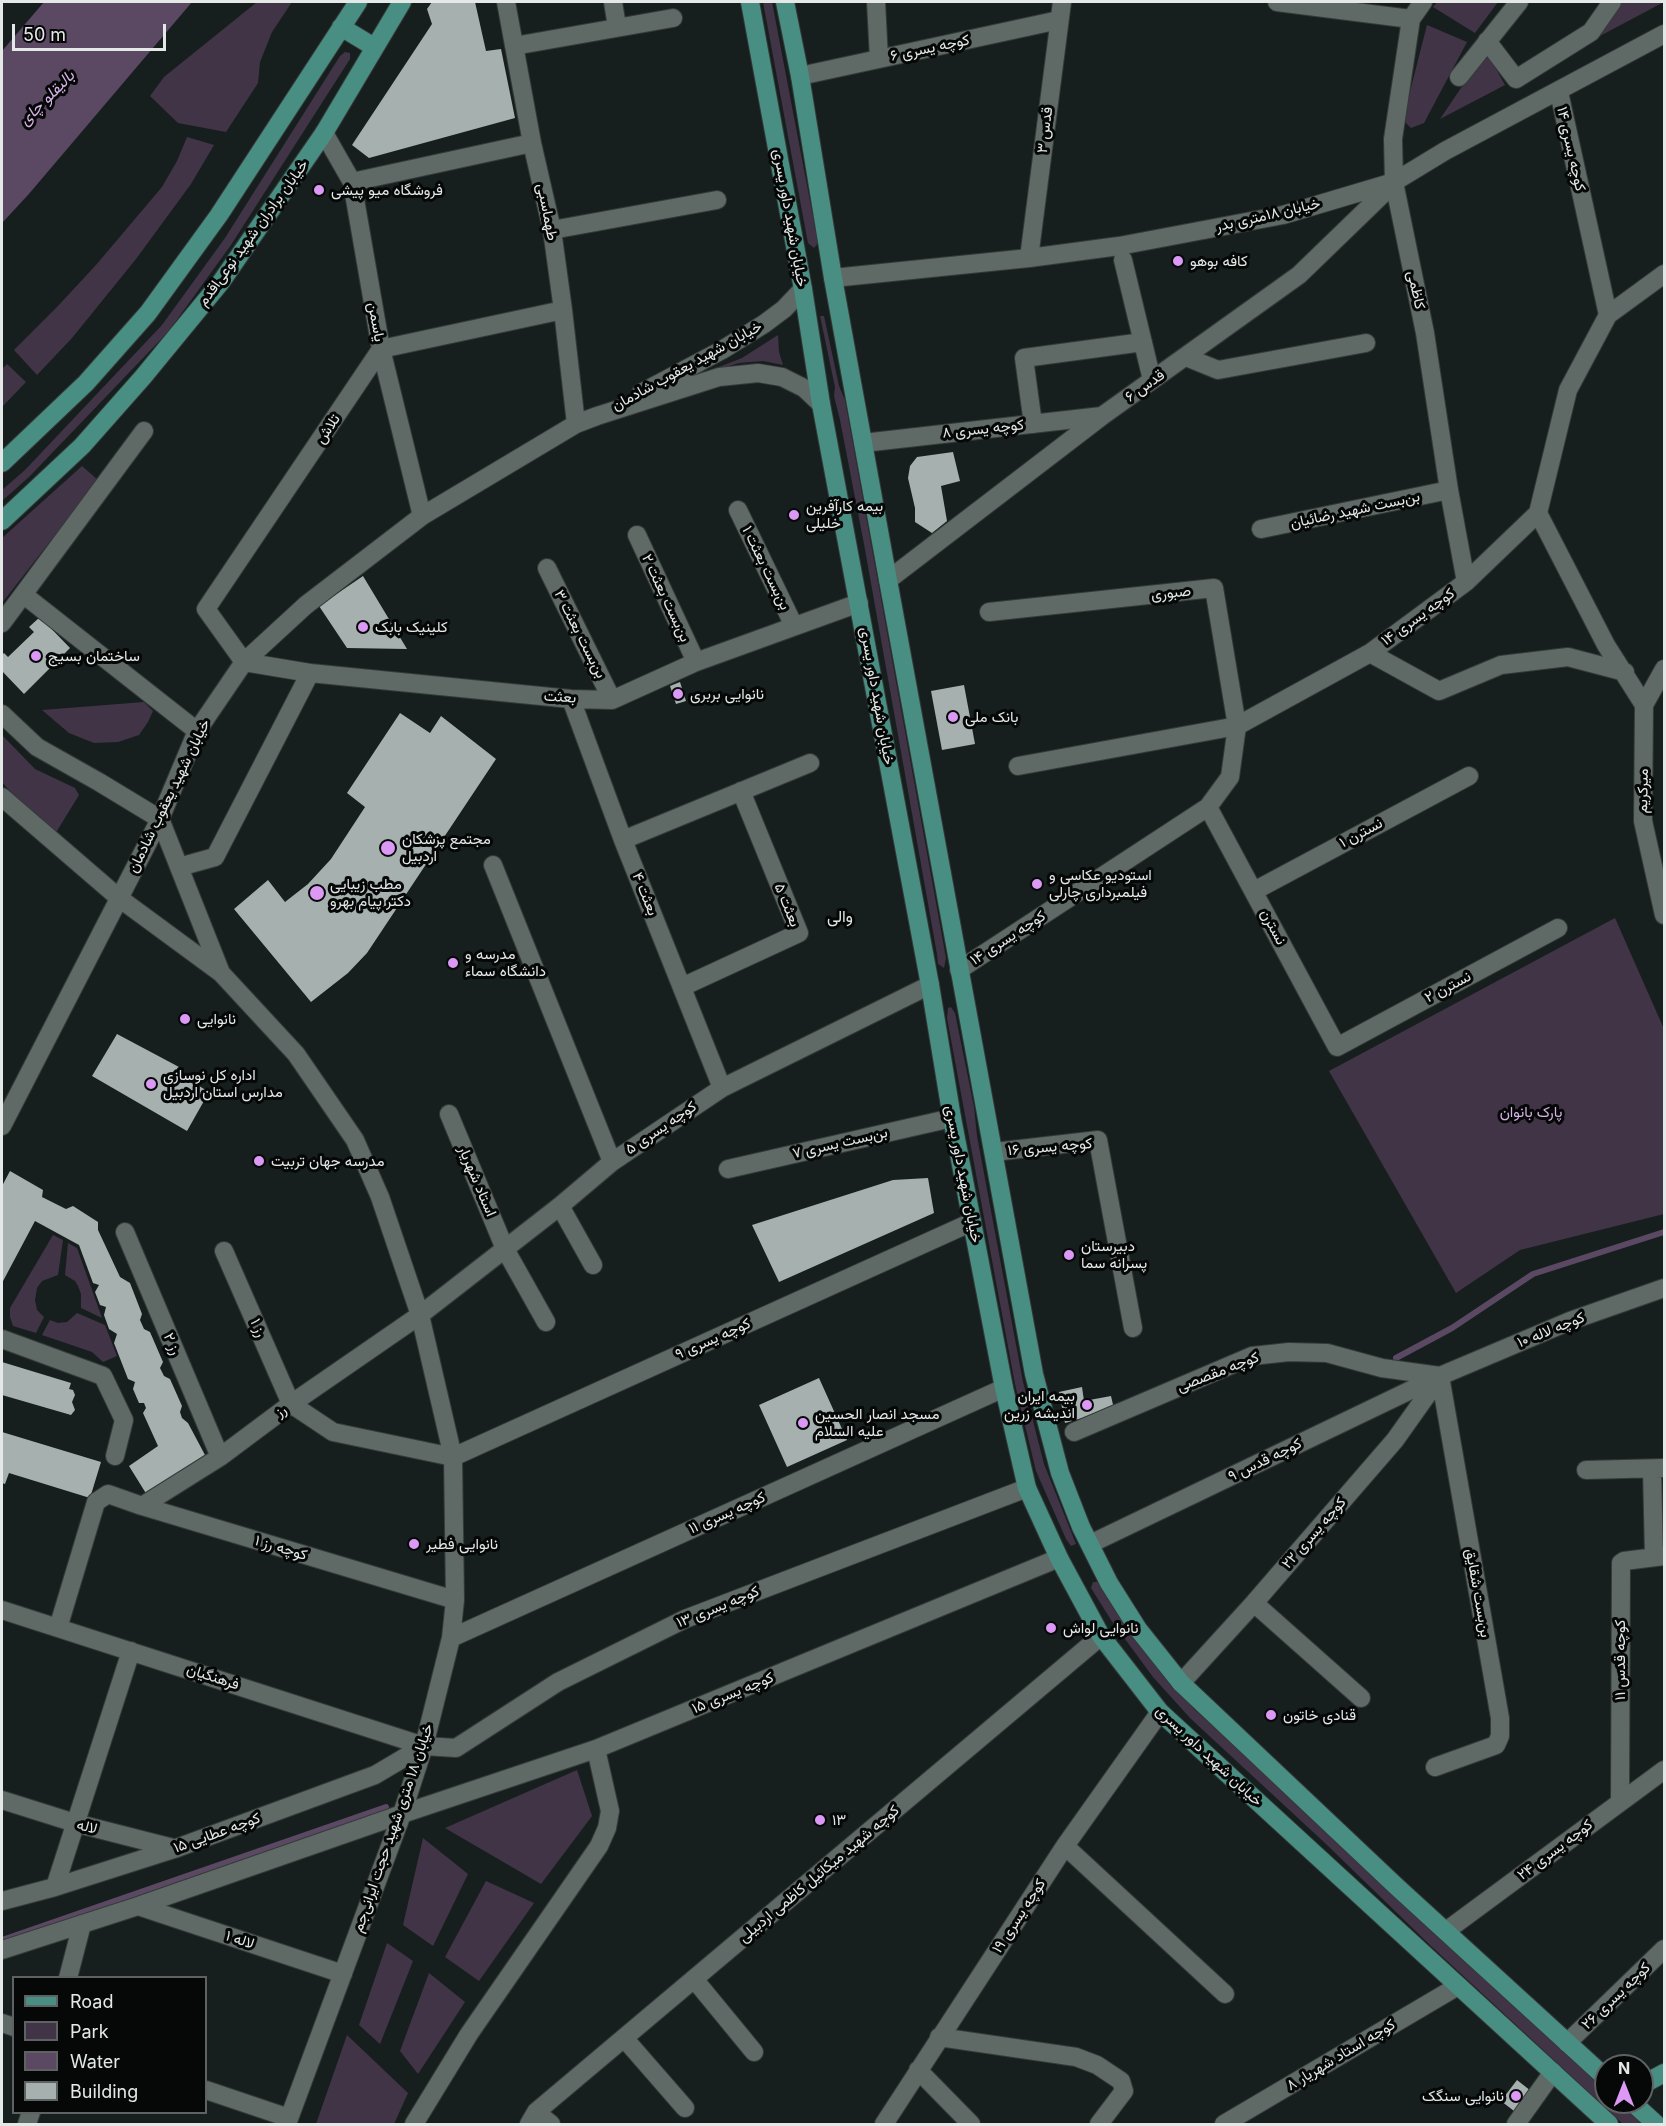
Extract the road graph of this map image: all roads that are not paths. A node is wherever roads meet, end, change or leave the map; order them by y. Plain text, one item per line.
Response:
1 (358, 2) edge
2 (402, 2) edge
3 (506, 2) edge
4 (613, 2) edge
5 (750, 2) edge
6 (785, 2) edge
7 (876, 2) edge
8 (1277, 2) edge
9 (1423, 2) edge
10 (1518, 2) edge
11 (1612, 2) edge
12 (1061, 10) edge
13 (673, 18) dead end
14 (1411, 19) junction
15 (341, 27) junction
16 (617, 27) junction
17 (1665, 34) edge
18 (1487, 41) junction
19 (374, 46) junction
20 (514, 46) junction
21 (879, 59) junction
22 (800, 76) junction
23 (1459, 77) dead end
24 (1559, 92) junction
25 (324, 133) junction
26 (532, 143) junction
27 (352, 182) junction
28 (1394, 182) junction
29 (717, 200) dead end
30 (552, 230) junction
31 (1029, 258) junction
32 (1123, 260) dead end
33 (1665, 274) edge
34 (833, 278) junction
35 (803, 289) junction
36 (563, 309) junction
37 (1608, 315) junction
38 (1143, 342) junction
39 (1366, 343) dead end
40 (381, 350) junction
41 (1186, 357) junction
42 (1152, 380) junction
43 (821, 404) junction
44 (597, 416) junction
45 (1102, 416) junction
46 (576, 424) junction
47 (1033, 424) junction
48 (144, 431) dead end
49 (863, 443) junction
50 (2, 463) edge
51 (1449, 490) junction
52 (738, 510) dead end
53 (1538, 513) junction
54 (422, 516) junction
55 (2, 521) edge
56 (1262, 530) dead end
57 (637, 535) dead end
58 (547, 568) dead end
59 (888, 580) junction
60 (1466, 582) junction
61 (24, 595) junction
62 (860, 603) junction
63 (988, 612) dead end
64 (2, 623) edge
65 (794, 626) junction
66 (1370, 653) junction
67 (244, 662) junction
68 (696, 662) junction
69 (1665, 669) edge
70 (1625, 672) junction
71 (310, 673) junction
72 (571, 699) junction
73 (612, 700) junction
74 (1644, 705) junction
75 (2, 714) edge
76 (1237, 726) junction
77 (197, 731) junction
78 (810, 763) dead end
79 (1018, 766) dead end
80 (1469, 776) dead end
81 (741, 791) junction
82 (2, 797) edge
83 (1208, 807) junction
84 (160, 819) junction
85 (623, 840) junction
86 (493, 865) dead end
87 (179, 867) junction
88 (1254, 891) junction
89 (119, 898) junction
90 (1665, 915) edge
91 (1558, 928) dead end
92 (959, 970) junction
93 (221, 974) junction
94 (930, 985) junction
95 (682, 987) junction
96 (1337, 1047) joint
97 (722, 1088) junction
98 (449, 1114) dead end
99 (952, 1118) junction
100 (2, 1126) edge
101 (994, 1152) junction
102 (612, 1162) junction
103 (728, 1169) dead end
104 (560, 1206) junction
105 (972, 1222) junction
106 (124, 1232) dead end
107 (505, 1249) junction
108 (224, 1251) dead end
109 (592, 1265) dead end
110 (1665, 1288) edge
111 (420, 1315) junction
112 (546, 1323) dead end
113 (1133, 1328) dead end
114 (2, 1339) edge
115 (1440, 1376) junction
116 (1004, 1388) junction
117 (291, 1404) junction
118 (1074, 1432) dead end
119 (115, 1456) dead end
120 (220, 1457) junction
121 (453, 1457) junction
122 (1658, 1469) edge
123 (1586, 1470) dead end
124 (1027, 1488) junction
125 (142, 1506) junction
126 (1090, 1544) junction
127 (1659, 1556) edge
128 (1059, 1558) junction
129 (455, 1600) junction
130 (1254, 1603) junction
131 (2, 1610) edge
132 (58, 1628) junction
133 (1101, 1636) junction
134 (451, 1638) junction
135 (131, 1651) junction
136 (1181, 1683) junction
137 (1361, 1698) dead end
138 (1160, 1712) junction
139 (424, 1746) junction
140 (596, 1749) junction
141 (1435, 1767) dead end
142 (1665, 1770) edge
143 (2, 1800) edge
144 (1620, 1802) junction
145 (402, 1814) junction
146 (75, 1824) junction
147 (1065, 1846) junction
148 (174, 1849) junction
149 (55, 1887) junction
150 (2, 1901) edge
151 (138, 1906) junction
152 (82, 1924) junction
153 (1446, 1931) junction
154 (1665, 1949) edge
155 (2, 1950) edge
156 (342, 1974) junction
157 (68, 1976) edge
158 (694, 1979) junction
159 (1458, 1986) junction
160 (1225, 1994) dead end
161 (939, 2037) junction
162 (624, 2038) junction
163 (1568, 2043) junction
164 (754, 2052) dead end
165 (1594, 2067) edge
166 (918, 2070) junction
167 (1553, 2072) junction
168 (207, 2090) edge
169 (686, 2108) dead end
170 (533, 2118) edge
171 (288, 2121) edge
172 (1604, 2123) edge
173 (414, 2124) edge
174 (551, 2124) edge
175 (884, 2124) edge
176 (971, 2124) edge
177 (1099, 2124) edge
178 (1224, 2124) edge
179 (1516, 2124) edge

1 - 15 main road
2 - 19 main road, خیابان برادران شهید نوعی‌اقدم
3 - 20 street, طهماسبی
4 - 16 street
5 - 35 main road, خیابان شهید داور یسری
6 - 22 main road, خیابان شهید داور یسری
7 - 21 street
8 - 14 street
9 - 14 street, کاظمی
10 - 18 street
11 - 18 street
12 - 21 street, کوچه یسری ۶
12 - 31 street, قدس ۳
13 - 16 street
14 - 28 street, کاظمی
15 - 19 main road
15 - 50 main road
16 - 20 street
17 - 24 street, خیابان ۱۸متری بدر
18 - 23 street
19 - 25 main road, خیابان برادران شهید نوعی‌اقدم
20 - 26 street, طهماسبی
21 - 22 street, کوچه یسری ۶
22 - 34 main road, خیابان شهید داور یسری
24 - 28 street, خیابان ۱۸متری بدر
24 - 37 street, کوچه یسری ۱۴
25 - 27 street, یاسمن
25 - 55 main road, خیابان برادران شهید نوعی‌اقدم
26 - 27 street
26 - 30 street, طهماسبی
27 - 40 street, یاسمن
28 - 31 street, خیابان ۱۸متری بدر
28 - 41 street, قدس ۶
28 - 51 street, کاظمی
29 - 30 street
30 - 36 street, طهماسبی
31 - 34 street, خیابان ۱۸متری بدر
32 - 38 street
33 - 37 street
34 - 35 main road
34 - 49 main road, خیابان شهید داور یسری
35 - 43 main road, خیابان شهید داور یسری
35 - 44 street, خیابان شهید یعقوب شادمان
36 - 40 street
36 - 46 street, طهماسبی
37 - 53 street
38 - 42 street
38 - 47 street
39 - 41 street
40 - 54 street, یاسمن
40 - 67 street, تلاش
41 - 42 street, قدس ۶
42 - 45 street, قدس ۶
43 - 44 street, خیابان شهید یعقوب شادمان
43 - 62 main road, خیابان شهید داور یسری
44 - 46 street, خیابان شهید یعقوب شادمان
45 - 47 street, کوچه یسری ۸
45 - 59 street, قدس ۶
46 - 54 street, خیابان شهید یعقوب شادمان
47 - 49 street, کوچه یسری ۸
48 - 61 street
49 - 59 main road, خیابان شهید داور یسری
51 - 56 street, بن‌بست شهید رضائیان
51 - 60 street, کاظمی
52 - 65 street, بن‌بست بعثت ۱
53 - 60 street, کوچه یسری ۱۴
53 - 70 street
54 - 67 street, خیابان شهید یعقوب شادمان
57 - 68 street, بن‌بست بعثت ۲
58 - 73 street, بن‌بست بعثت ۳
59 - 92 main road, خیابان شهید داور یسری
60 - 66 street, کوچه یسری ۱۴
61 - 64 street
61 - 77 street
62 - 65 street, بعثت
62 - 94 main road, خیابان شهید داور یسری
63 - 76 street, صبوری
65 - 68 street, بعثت
66 - 70 street
66 - 76 street, کوچه یسری ۱۴
67 - 71 street, بعثت
67 - 77 street, خیابان شهید یعقوب شادمان
68 - 73 street, بعثت
69 - 74 street, میرکریم
70 - 74 street
71 - 72 street, بعثت
71 - 87 street
72 - 73 street, بعثت
72 - 85 street, بعثت ۴
74 - 90 street, میرکریم
75 - 84 street
76 - 79 street
76 - 83 street, کوچه یسری ۱۴
77 - 84 street, خیابان شهید یعقوب شادمان
78 - 81 street
80 - 88 street, نسترن ۱
81 - 85 street
81 - 95 street, بعثت ۵
82 - 89 street, خیابان ۱۸ متری شهید حجت ایرانی‌جم
83 - 88 street, نسترن
83 - 92 street, کوچه یسری ۱۴
84 - 87 street, خیابان ۱۸ متری شهید حجت ایرانی‌جم
84 - 89 street, خیابان شهید یعقوب شادمان
85 - 95 street, بعثت ۴
86 - 102 street
87 - 93 street, خیابان ۱۸ متری شهید حجت ایرانی‌جم
88 - 96 street, نسترن
89 - 93 street, خیابان ۱۸ متری شهید حجت ایرانی‌جم
89 - 100 street, خیابان شهید یعقوب شادمان
91 - 96 street, نسترن ۲
92 - 94 main road
92 - 101 main road, خیابان شهید داور یسری
93 - 111 street, خیابان ۱۸ متری شهید حجت ایرانی‌جم
94 - 97 street, کوچه یسری ۵
94 - 99 main road, خیابان شهید داور یسری
95 - 97 street, بعثت ۴
97 - 102 street, کوچه یسری ۵
98 - 107 street, استاد شهریار
99 - 103 street, بن‌بست یسری ۷
99 - 105 main road, خیابان شهید داور یسری
101 - 113 street, کوچه یسری ۱۶
101 - 126 main road, خیابان شهید داور یسری
102 - 104 street, کوچه یسری ۵
104 - 107 street, کوچه یسری ۵
104 - 109 street
105 - 116 main road, خیابان شهید داور یسری
105 - 121 street, کوچه یسری ۹
106 - 120 street, رز ۲
107 - 111 street, کوچه یسری ۵
107 - 112 street, استاد شهریار
108 - 117 street, رز ۱
110 - 115 street, کوچه لاله ۱۰
111 - 117 street, رز
111 - 121 street, خیابان ۱۸ متری شهید حجت ایرانی‌جم
114 - 119 street
115 - 118 street, کوچه مقصصی
115 - 126 street, کوچه قدس ۹
115 - 130 street, کوچه یسری ۲۲
115 - 141 street, بن‌بست شقایق
116 - 124 main road, خیابان شهید داور یسری
116 - 134 street, کوچه یسری ۱۱
117 - 120 street, رز
117 - 121 street
120 - 125 street, رز
121 - 129 street, خیابان ۱۸ متری شهید حجت ایرانی‌جم
122 - 123 street
122 - 127 street
124 - 128 main road, خیابان شهید داور یسری
124 - 139 street, کوچه یسری ۱۳
125 - 129 street, کوچه رز ۱
125 - 132 street, کوچه رز ۱
126 - 128 main road
126 - 136 main road, خیابان شهید داور یسری
127 - 144 street, کوچه قدس ۱۱
128 - 133 main road, خیابان شهید داور یسری
128 - 140 street, کوچه یسری ۱۵
129 - 134 street, خیابان ۱۸ متری شهید حجت ایرانی‌جم
130 - 136 street, کوچه یسری ۲۲
130 - 137 street
131 - 132 street, فرهنگیان
132 - 135 street, فرهنگیان
133 - 138 main road, خیابان شهید داور یسری
133 - 158 street, کوچه شهید میکائیل کاظمی اردبیلی
134 - 139 street, خیابان ۱۸ متری شهید حجت ایرانی‌جم
135 - 139 street, فرهنگیان
135 - 146 street
136 - 153 main road, خیابان شهید داور یسری
138 - 147 street, کوچه یسری ۱۹
138 - 159 main road, خیابان شهید داور یسری
139 - 145 street, خیابان ۱۸ متری شهید حجت ایرانی‌جم
139 - 148 street, کوچه عطایی ۱۵
140 - 145 street, کوچه یسری ۱۵
140 - 173 street
142 - 144 street, کوچه یسری ۲۴
143 - 146 street, لاله
144 - 153 street, کوچه یسری ۲۴
145 - 151 street
145 - 156 street, خیابان ۱۸ متری شهید حجت ایرانی‌جم
146 - 148 street, لاله
146 - 149 street
147 - 160 street
147 - 161 street, کوچه یسری ۱۹
148 - 149 street, کوچه عطایی ۱۵
149 - 150 street, کوچه عطایی ۱۵
151 - 152 street
151 - 156 street, لاله ۱
152 - 155 street
152 - 157 street
153 - 163 main road, خیابان شهید داور یسری
154 - 163 street, کوچه یسری ۲۶
156 - 171 street, خیابان ۱۸ متری شهید حجت ایرانی‌جم
158 - 162 street, کوچه شهید میکائیل کاظمی اردبیلی
158 - 164 street
159 - 167 main road, خیابان شهید داور یسری
159 - 178 street, کوچه استاد شهریار ۸
161 - 166 street, کوچه یسری ۱۹
161 - 177 street
162 - 169 street
162 - 170 street, کوچه شهید میکائیل کاظمی اردبیلی
163 - 165 main road, خیابان شهید داور یسری
166 - 175 street, کوچه یسری ۱۹
166 - 176 street
167 - 172 main road, خیابان شهید داور یسری
167 - 179 street
168 - 171 street
170 - 174 street

